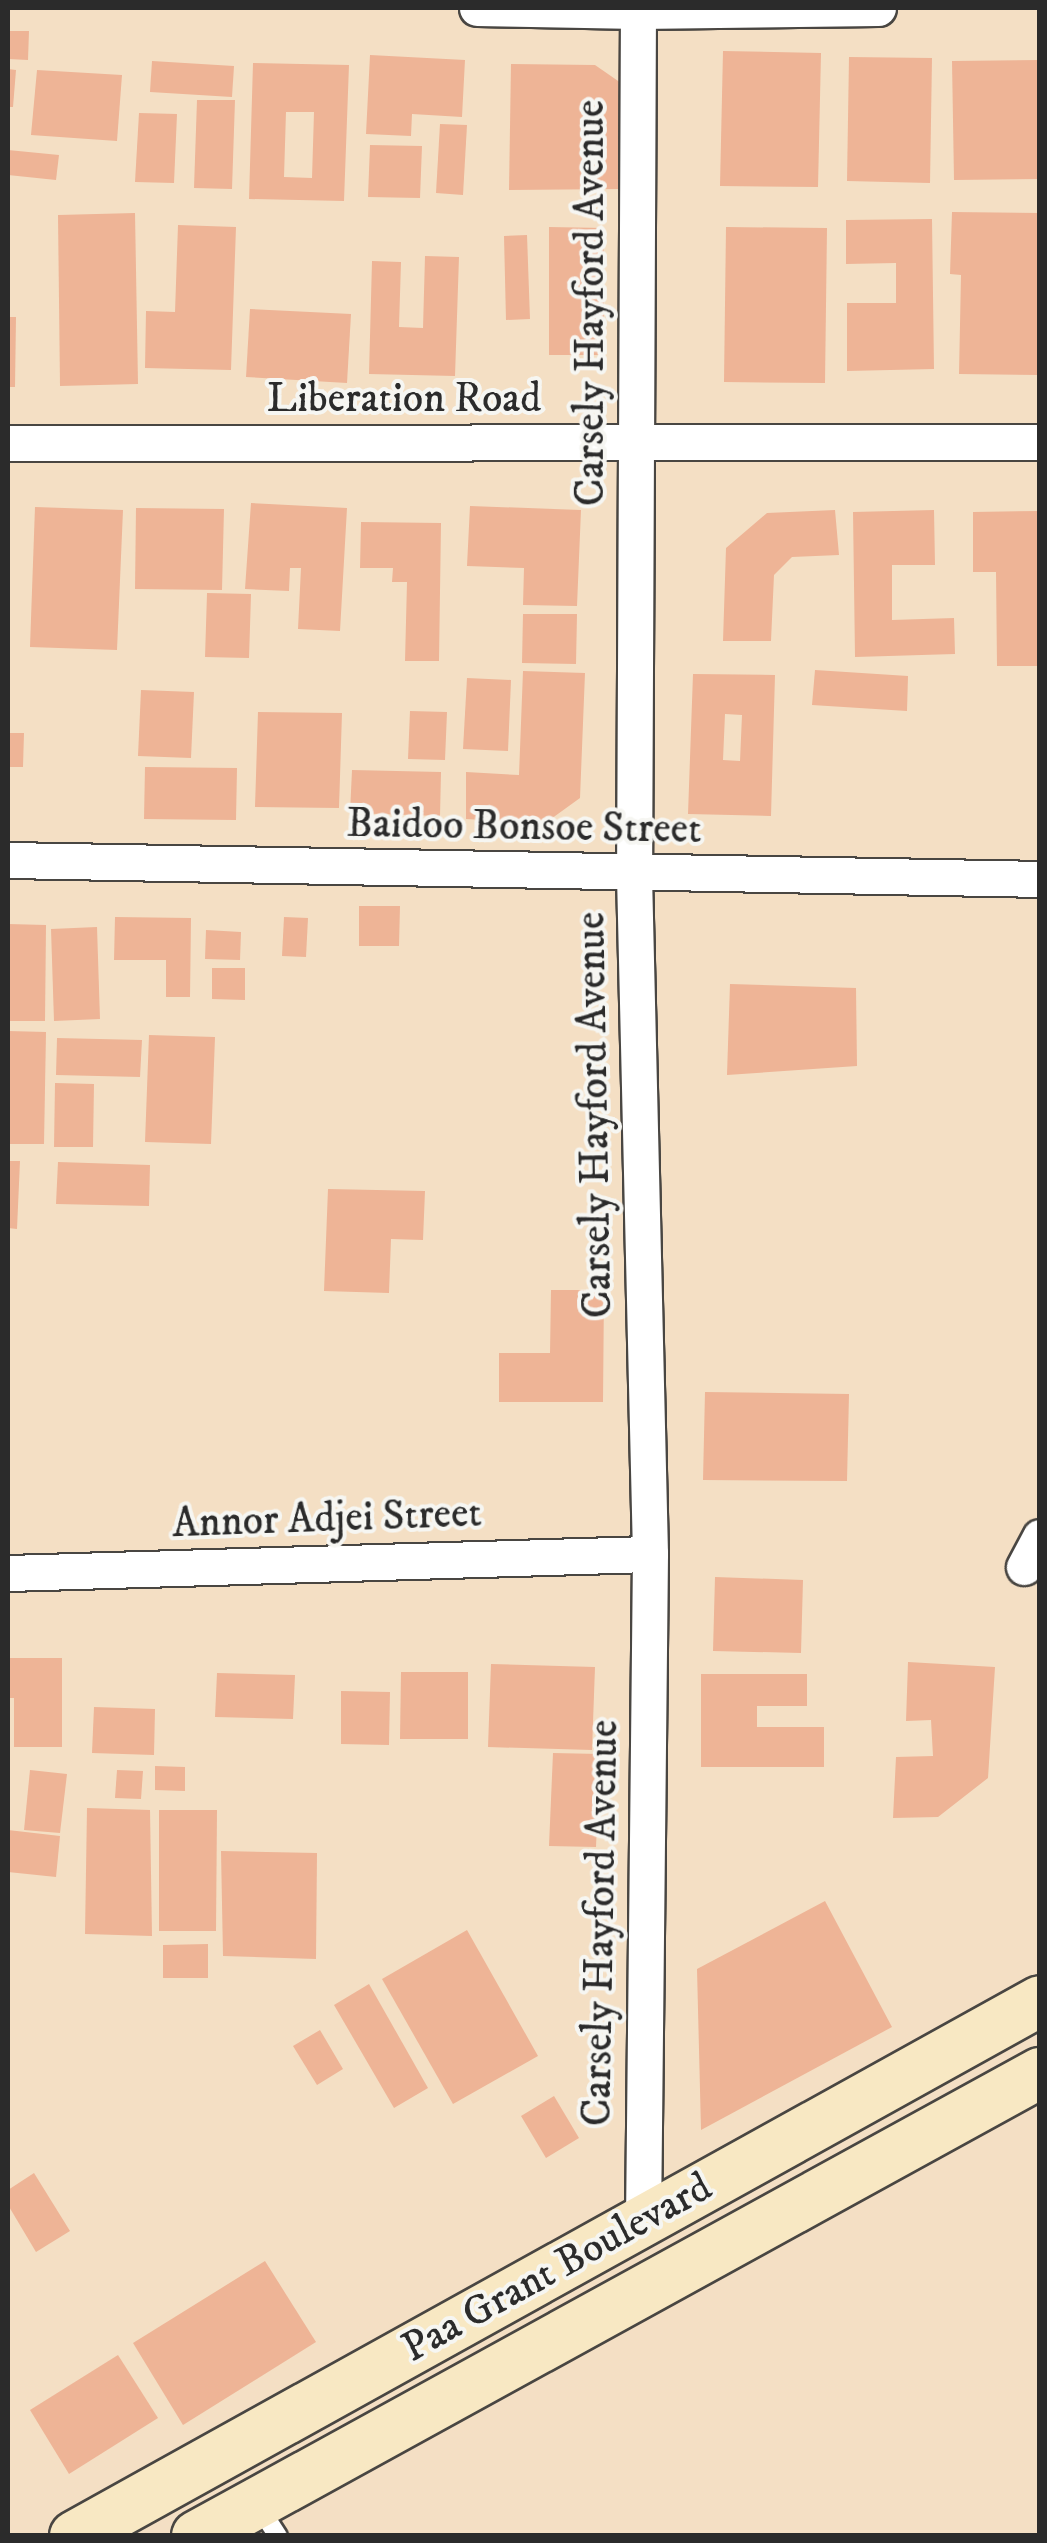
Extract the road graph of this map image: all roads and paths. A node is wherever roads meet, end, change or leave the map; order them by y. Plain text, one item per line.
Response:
1 (477, 8) edge
2 (878, 8) edge
3 (638, 9) edge
4 (1040, 442) edge
5 (8, 443) edge
6 (635, 444) junction
7 (8, 860) edge
8 (634, 875) junction
9 (1040, 879) edge
10 (650, 1554) junction
11 (8, 1574) edge
12 (1040, 2001) edge
13 (1040, 2073) edge
14 (643, 2220) junction
15 (267, 2519) edge
16 (76, 2536) edge
17 (197, 2536) edge

1 - 3 street
2 - 3 street
3 - 6 street, Carsely Hayford Avenue
4 - 6 street, Liberation Road
5 - 6 street, Liberation Road
6 - 8 street, Carsely Hayford Avenue
7 - 8 street, Baidoo Bonsoe Street
8 - 9 street, Baidoo Bonsoe Street
8 - 10 street, Carsely Hayford Avenue
10 - 11 street, Annor Adjei Street
10 - 14 street, Carsely Hayford Avenue
12 - 14 main road, Paa Grant Boulevard
13 - 15 main road, Paa Grant Boulevard
14 - 16 main road, Paa Grant Boulevard
15 - 17 main road, Paa Grant Boulevard

